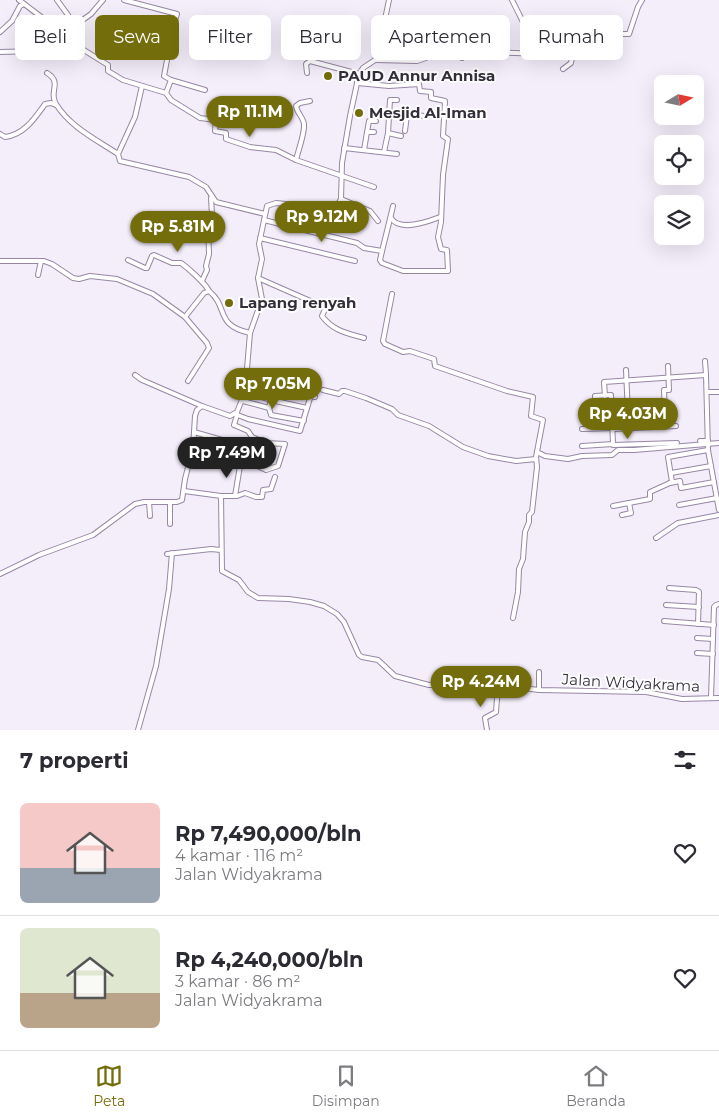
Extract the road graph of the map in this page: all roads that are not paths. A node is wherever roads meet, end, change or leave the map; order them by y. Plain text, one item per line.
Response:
1 (19, 0) edge
2 (57, 0) edge
3 (103, 0) edge
4 (124, 0) edge
5 (389, 0) edge
6 (512, 0) edge
7 (642, 0) edge
8 (24, 4) junction
9 (39, 15) edge
10 (68, 15) dead end
11 (386, 15) edge
12 (520, 16) edge
13 (85, 18) edge
14 (0, 32) edge
15 (623, 34) edge
16 (85, 50) edge
17 (0, 52) edge
18 (15, 52) edge
19 (375, 60) joint
20 (420, 60) edge
21 (572, 60) edge
22 (563, 69) dead end
23 (47, 73) dead end
24 (307, 73) dead end
25 (359, 74) junction
26 (171, 80) junction
27 (357, 83) junction
28 (142, 86) junction
29 (205, 90) dead end
30 (166, 94) junction
31 (397, 100) dead end
32 (310, 101) dead end
33 (56, 105) junction
34 (389, 113) junction
35 (407, 114) junction
36 (425, 116) dead end
37 (376, 121) dead end
38 (406, 131) dead end
39 (367, 132) junction
40 (374, 132) dead end
41 (388, 133) junction
42 (0, 134) edge
43 (401, 136) dead end
44 (344, 148) junction
45 (364, 150) junction
46 (384, 152) junction
47 (118, 154) junction
48 (397, 154) dead end
49 (296, 160) junction
50 (340, 177) junction
51 (374, 187) dead end
52 (211, 196) junction
53 (341, 199) junction
54 (393, 206) dead end
55 (333, 208) junction
56 (265, 214) junction
57 (440, 217) junction
58 (391, 218) junction
59 (264, 220) junction
60 (378, 221) dead end
61 (352, 225) dead end
62 (260, 238) junction
63 (382, 251) junction
64 (128, 260) dead end
65 (0, 261) edge
66 (40, 261) junction
67 (355, 261) dead end
68 (38, 275) dead end
69 (258, 278) junction
70 (202, 281) junction
71 (209, 291) junction
72 (392, 294) dead end
73 (185, 317) junction
74 (250, 332) junction
75 (364, 338) dead end
76 (705, 361) dead end
77 (668, 366) dead end
78 (626, 370) dead end
79 (135, 375) dead end
80 (706, 375) junction
81 (668, 378) junction
82 (626, 380) junction
83 (188, 381) dead end
84 (323, 390) dead end
85 (245, 392) junction
86 (707, 392) junction
87 (719, 392) edge
88 (605, 396) junction
89 (271, 400) junction
90 (243, 401) junction
91 (202, 406) junction
92 (269, 408) junction
93 (307, 408) junction
94 (628, 414) dead end
95 (236, 415) junction
96 (665, 416) dead end
97 (596, 417) dead end
98 (304, 421) junction
99 (708, 424) junction
100 (700, 425) dead end
101 (676, 426) dead end
102 (582, 429) dead end
103 (613, 429) junction
104 (194, 432) junction
105 (252, 436) junction
106 (700, 441) dead end
107 (677, 443) dead end
108 (613, 444) junction
109 (719, 444) edge
110 (708, 445) junction
111 (582, 446) dead end
112 (193, 448) junction
113 (250, 448) junction
114 (538, 452) junction
115 (536, 459) junction
116 (250, 462) junction
117 (240, 466) dead end
118 (711, 466) junction
119 (671, 473) junction
120 (719, 474) edge
121 (713, 475) junction
122 (275, 477) dead end
123 (672, 482) junction
124 (714, 482) junction
125 (184, 492) junction
126 (717, 492) edge
127 (220, 496) junction
128 (234, 496) junction
129 (717, 498) junction
130 (149, 502) junction
131 (170, 502) junction
132 (629, 503) junction
133 (679, 505) dead end
134 (613, 506) dead end
135 (719, 509) edge
136 (622, 514) dead end
137 (719, 515) edge
138 (150, 516) dead end
139 (170, 524) dead end
140 (656, 538) dead end
141 (221, 550) junction
142 (0, 574) edge
143 (668, 588) dead end
144 (719, 604) edge
145 (666, 605) dead end
146 (698, 606) junction
147 (513, 618) dead end
148 (714, 619) junction
149 (719, 619) edge
150 (664, 621) dead end
151 (698, 624) junction
152 (714, 625) junction
153 (697, 638) dead end
154 (713, 639) junction
155 (697, 653) dead end
156 (712, 654) junction
157 (539, 672) dead end
158 (498, 685) junction
159 (539, 690) junction
160 (711, 698) junction
161 (719, 698) edge
162 (138, 730) edge
163 (487, 730) edge

1 - 8 street
2 - 10 street
3 - 13 street
4 - 26 street
5 - 11 street
6 - 12 street
7 - 15 street
8 - 9 street
8 - 14 street
16 - 28 street
17 - 18 street
19 - 20 street
19 - 25 street
21 - 22 street
23 - 33 street
24 - 25 street
25 - 27 street
26 - 29 street
26 - 30 street
27 - 44 street
27 - 57 street
28 - 30 street
28 - 47 street
30 - 49 street
31 - 34 street
32 - 49 street
33 - 42 street
33 - 47 street
34 - 35 street
34 - 41 street
35 - 36 street
35 - 38 street
37 - 39 street
39 - 40 street
39 - 45 street
41 - 43 street
41 - 46 street
44 - 45 street
44 - 50 street
45 - 46 street
46 - 48 street
47 - 52 street
49 - 50 street
50 - 51 street
50 - 53 street
52 - 56 street
52 - 70 street
53 - 55 street
53 - 60 street
54 - 58 street
55 - 56 street
55 - 61 street
56 - 59 street
57 - 58 street
57 - 63 street
58 - 63 street
59 - 62 street
59 - 63 street
62 - 67 street
62 - 69 street
64 - 70 street
65 - 66 street
66 - 68 street
66 - 73 street
69 - 74 street
69 - 75 street
70 - 71 street
71 - 73 street
71 - 74 street
72 - 114 street
73 - 83 street
74 - 85 street
76 - 80 street
77 - 81 street
78 - 82 street
79 - 91 street
80 - 81 street
80 - 86 street
81 - 82 street
81 - 96 street
82 - 88 street
82 - 94 street
84 - 115 street
85 - 89 street
85 - 90 street
86 - 87 street
86 - 99 street
88 - 97 street
88 - 103 street
89 - 92 street
89 - 93 street
89 - 93 street
90 - 92 street
90 - 95 street
91 - 95 street
91 - 104 street
92 - 98 street
93 - 98 street
95 - 98 street
95 - 105 street
99 - 100 street
99 - 110 street
101 - 103 street
102 - 103 street
103 - 108 street
104 - 112 street
104 - 113 street
105 - 113 street
105 - 116 street
106 - 110 street
107 - 108 street
108 - 111 street
109 - 110 street
110 - 114 street
110 - 118 street
110 - 119 street
112 - 116 street
112 - 125 street
113 - 116 street
114 - 115 street
115 - 147 street
117 - 128 street
118 - 119 street
118 - 121 street
119 - 123 street
120 - 121 street
121 - 124 street
122 - 128 street
123 - 124 street
123 - 132 street
124 - 126 street
125 - 127 street
125 - 131 street
126 - 129 street
127 - 128 street
127 - 141 street, Jalan Widyakrama
129 - 133 street
129 - 135 street
130 - 131 street
130 - 138 street
130 - 142 street
131 - 139 street
132 - 134 street
132 - 136 street
137 - 140 street
141 - 158 street, Jalan Widyakrama
141 - 162 street
143 - 146 street
144 - 148 street
145 - 146 street
146 - 151 street
148 - 149 street
148 - 152 street
150 - 151 street
151 - 152 street
152 - 154 street
153 - 154 street
154 - 156 street
155 - 156 street
156 - 160 street
157 - 159 street
158 - 159 street, Jalan Widyakrama
158 - 163 street
159 - 160 street, Jalan Widyakrama
160 - 161 street, Jalan Widyakrama

